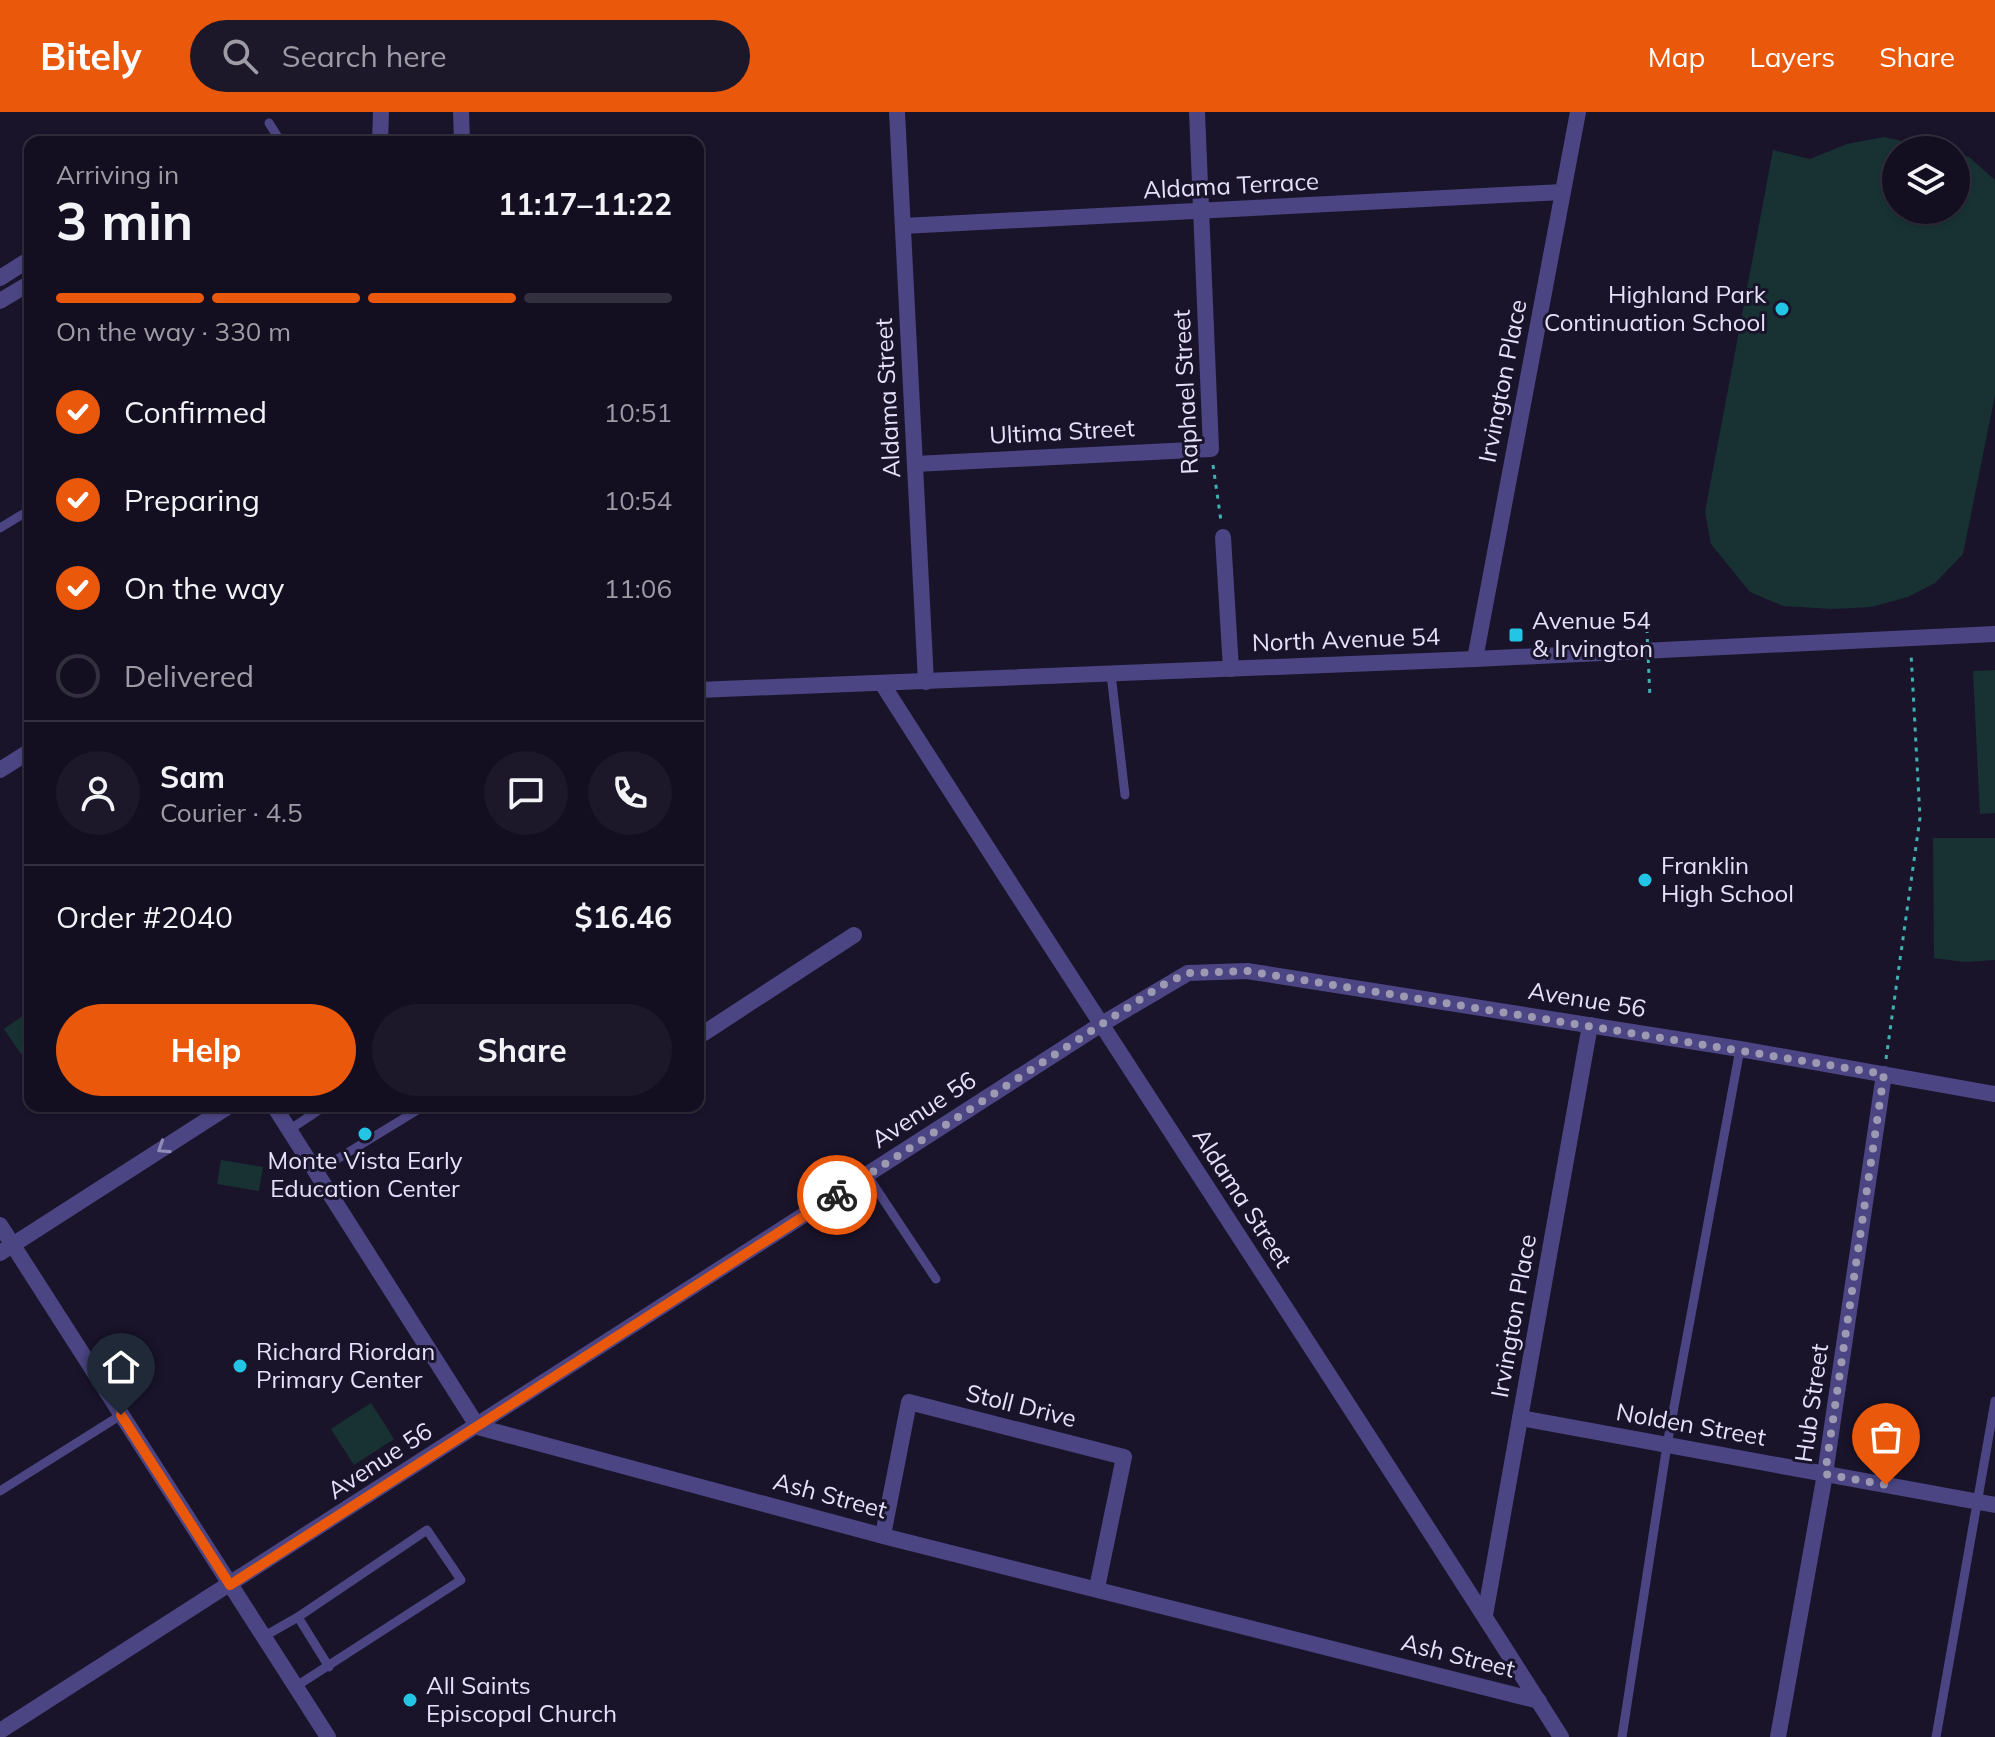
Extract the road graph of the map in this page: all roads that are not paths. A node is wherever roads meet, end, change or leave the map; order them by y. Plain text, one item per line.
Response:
1 (381, 112) edge
2 (461, 112) edge
3 (897, 112) edge
4 (1197, 112) edge
5 (1578, 112) edge
6 (269, 123) dead end
7 (277, 136) edge
8 (380, 136) edge
9 (462, 136) edge
10 (1562, 192) junction
11 (1201, 212) junction
12 (903, 226) junction
13 (24, 263) edge
14 (0, 278) edge
15 (24, 287) edge
16 (0, 301) edge
17 (1211, 449) joint
18 (915, 464) junction
19 (23, 514) dead end
20 (0, 528) edge
21 (1223, 537) road end
22 (1995, 634) edge
23 (1475, 659) junction
24 (1231, 669) junction
25 (1111, 674) junction
26 (926, 682) junction
27 (883, 685) junction
28 (704, 690) edge
29 (24, 755) edge
30 (0, 770) edge
31 (1125, 795) dead end
32 (854, 935) dead end
33 (1100, 1025) junction
34 (1590, 1025) junction
35 (704, 1033) edge
36 (1740, 1049) junction
37 (1884, 1074) junction
38 (1995, 1094) edge
39 (220, 1112) edge
40 (278, 1112) edge
41 (316, 1112) edge
42 (414, 1112) edge
43 (289, 1130) junction
44 (316, 1172) junction
45 (867, 1175) junction
46 (0, 1225) edge
47 (6, 1249) edge
48 (936, 1279) dead end
49 (1995, 1401) edge
50 (121, 1415) junction
51 (1520, 1418) junction
52 (478, 1427) junction
53 (1667, 1445) junction
54 (1825, 1474) junction
55 (0, 1491) edge
56 (1978, 1501) junction
57 (1995, 1505) edge
58 (883, 1535) junction
59 (230, 1585) junction
60 (1097, 1588) junction
61 (1485, 1615) junction
62 (298, 1617) junction
63 (263, 1637) junction
64 (329, 1667) junction
65 (295, 1687) junction
66 (1539, 1701) junction
67 (0, 1731) edge
68 (328, 1737) edge
69 (1561, 1737) edge
70 (1622, 1737) edge
71 (1778, 1737) edge
72 (1936, 1737) edge

1 - 8 street
2 - 9 street
3 - 12 street, Aldama Street
4 - 11 street, Raphael Street
5 - 10 street, Irvington Place
6 - 7 lane
10 - 11 street, Aldama Terrace
10 - 23 street, Irvington Place
11 - 12 street, Aldama Terrace
11 - 17 street, Raphael Street
12 - 18 street, Aldama Street
13 - 14 street
15 - 16 street
17 - 18 street, Ultima Street
18 - 26 street, Aldama Street
19 - 20 lane
21 - 24 street
22 - 23 street, North Avenue 54
23 - 24 street, North Avenue 54
24 - 25 street, North Avenue 54
25 - 26 street, North Avenue 54
25 - 31 lane
26 - 27 street, North Avenue 54
27 - 28 street, North Avenue 54
27 - 33 street, Aldama Street
29 - 30 street
32 - 35 street
33 - 34 street, Avenue 56
33 - 45 street, Avenue 56
33 - 61 street, Aldama Street
34 - 36 street, Avenue 56
34 - 51 street, Irvington Place
36 - 37 street, Avenue 56
36 - 53 lane
37 - 38 street, Avenue 56
37 - 54 street, Hub Street
39 -> 47 street
40 - 43 street
41 - 43 lane
42 - 44 lane
43 - 44 street
44 - 52 street
45 - 48 lane
45 - 52 street, Avenue 56
46 - 47 street
47 - 50 street
49 - 56 lane
50 - 55 lane
50 - 59 street
51 - 53 street, Nolden Street
51 - 61 street, Irvington Place
52 - 58 street, Ash Street
52 - 59 street, Avenue 56
53 - 54 street, Nolden Street
53 - 70 lane
54 - 56 street, Nolden Street
54 - 71 street, Hub Street
56 - 57 street, Nolden Street
56 - 72 lane
58 - 60 street, Ash Street
58 - 60 street, Stoll Drive
59 - 63 street
59 - 67 street, Avenue 56
60 - 66 street, Ash Street
61 - 66 street, Aldama Street
62 - 63 lane
62 - 64 lane
62 - 64 lane
63 - 65 street
64 - 65 lane
65 - 68 street
66 - 69 street, Aldama Street

